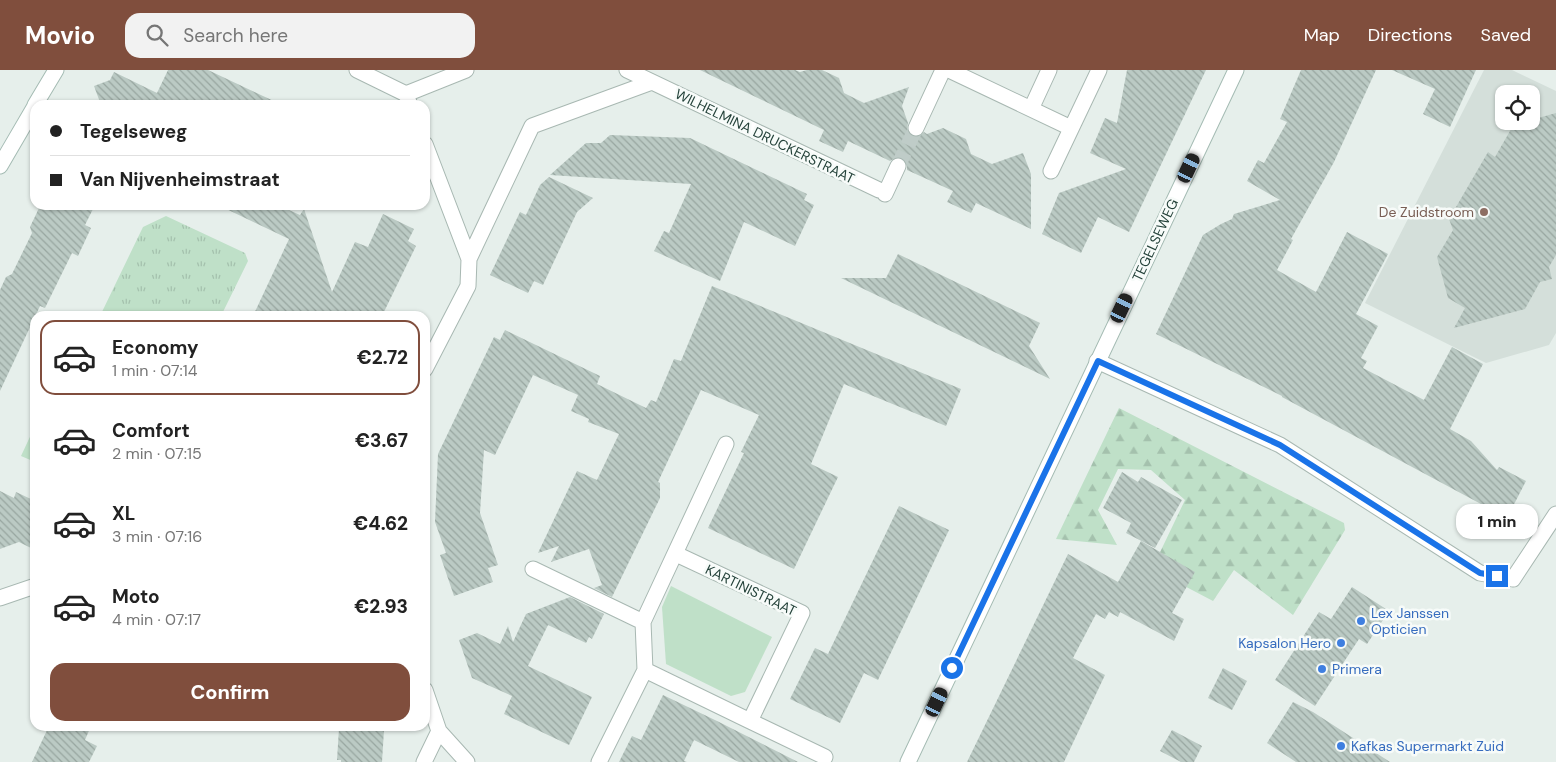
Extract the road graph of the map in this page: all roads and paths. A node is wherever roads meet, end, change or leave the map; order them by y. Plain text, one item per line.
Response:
1 (56, 70) edge
2 (357, 70) edge
3 (466, 70) edge
4 (627, 70) edge
5 (943, 70) edge
6 (949, 70) edge
7 (1049, 70) edge
8 (1099, 70) edge
9 (1236, 70) edge
10 (652, 82) junction
11 (38, 100) edge
12 (408, 100) edge
13 (1031, 109) junction
14 (30, 114) edge
15 (916, 128) tunnel mouth
16 (1071, 128) junction
17 (430, 157) edge
18 (0, 166) edge
19 (898, 166) tunnel mouth
20 (1051, 171) dead end
21 (469, 259) junction
22 (430, 359) edge
23 (1098, 361) junction
24 (726, 444) dead end
25 (1556, 514) edge
26 (676, 554) junction
27 (534, 569) dead end
28 (30, 588) edge
29 (0, 598) edge
30 (643, 622) junction
31 (645, 670) junction
32 (430, 704) edge
33 (750, 721) junction
34 (440, 731) junction
35 (825, 757) dead end
36 (424, 762) edge
37 (467, 762) edge
38 (599, 762) edge
39 (908, 762) edge

1 - 11 street
2 - 12 street
3 - 12 street
4 - 10 street, WILHELMINA DRUCKERSTRAAT
5 - 15 street
6 - 13 street
7 - 13 street
8 - 16 street
9 - 23 street, TEGELSEWEG
10 - 19 street, WILHELMINA DRUCKERSTRAAT
10 - 21 street
13 - 16 street
14 - 18 street
16 - 20 street
17 - 21 street
21 - 22 street
23 - 25 street
23 - 39 street, TEGELSEWEG
24 - 26 street
26 - 30 street
26 - 33 street, KARTINISTRAAT
27 - 30 street
28 - 29 street
30 - 31 street
31 - 33 street
31 - 38 street
32 - 34 street
33 - 35 street
34 - 36 street
34 - 37 street

